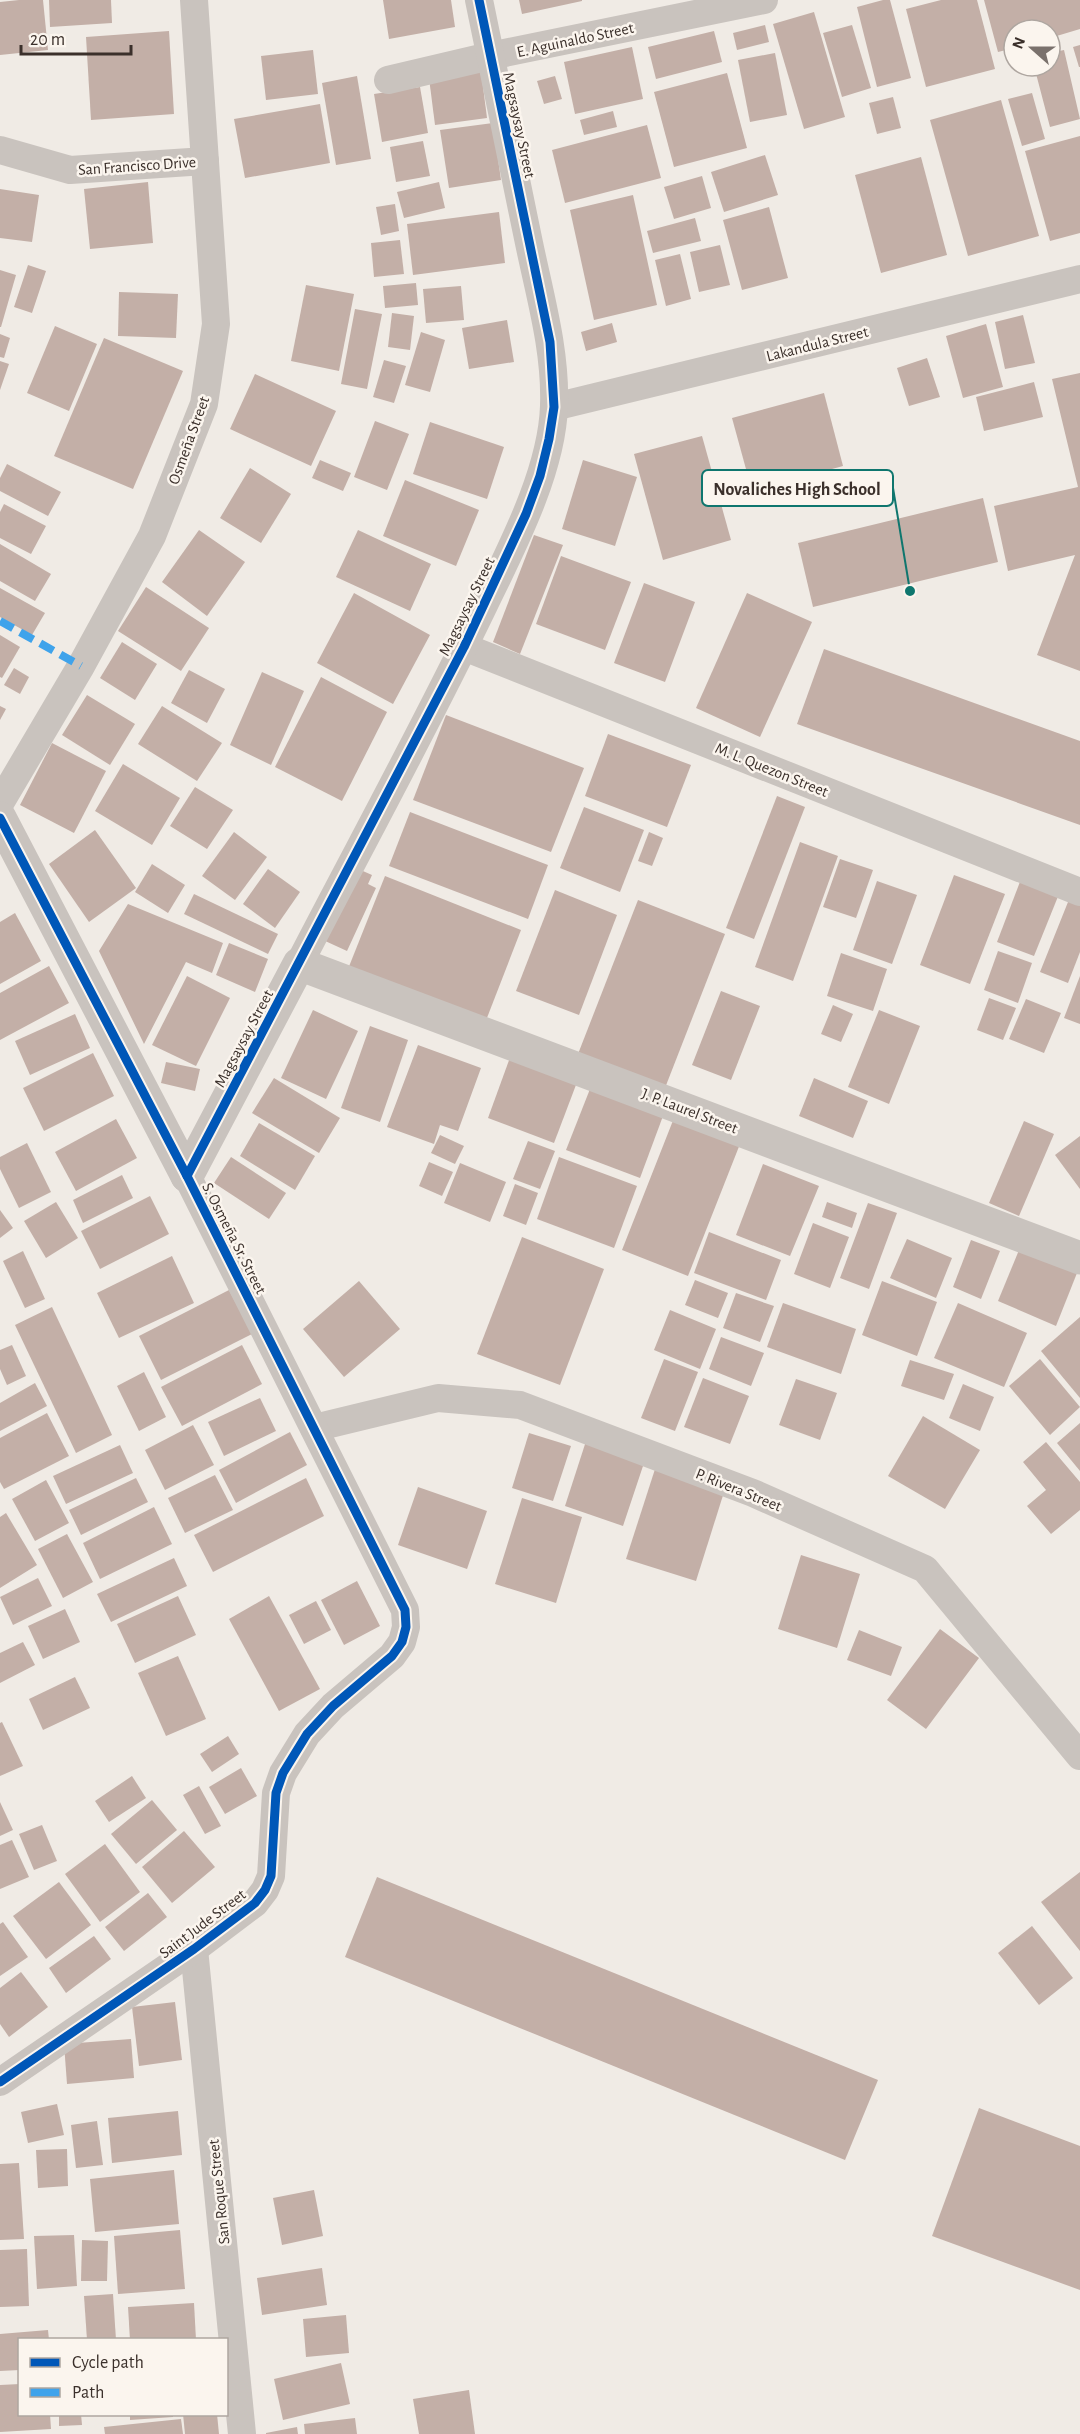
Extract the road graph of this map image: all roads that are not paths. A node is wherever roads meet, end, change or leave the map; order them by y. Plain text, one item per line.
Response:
1 (194, 0) edge
2 (479, 0) edge
3 (764, 0) edge
4 (490, 56) junction
5 (388, 80) dead end
6 (0, 150) edge
7 (205, 161) junction
8 (1080, 279) edge
9 (554, 407) junction
10 (464, 647) junction
11 (0, 803) edge
12 (0, 818) edge
13 (1080, 892) edge
14 (299, 964) junction
15 (187, 1176) junction
16 (1080, 1257) edge
17 (314, 1428) junction
18 (405, 1610) joint
19 (1080, 1756) edge
20 (194, 1950) junction
21 (0, 2082) edge
22 (243, 2434) edge

1 - 7 street, Osmeña Street
2 - 4 street, Magsaysay Street
3 - 4 street, E. Aguinaldo Street
4 - 5 street, E. Aguinaldo Street
4 - 9 street, Magsaysay Street
6 - 7 street, San Francisco Drive
7 - 11 street, Osmeña Street
8 - 9 street, Lakandula Street
9 - 10 street, Magsaysay Street
10 - 13 street, M. L. Quezon Street
10 - 14 street, Magsaysay Street
12 - 15 street, S. Osmeña Sr. Street
14 - 15 street, Magsaysay Street
14 - 16 street, J. P. Laurel Street
15 - 17 street, S. Osmeña Sr. Street
17 - 18 street, S. Osmeña Sr. Street
17 - 19 street, P. Rivera Street
18 - 20 street, Saint Jude Street
20 - 21 street, Saint Jude Street
20 - 22 street, San Roque Street

